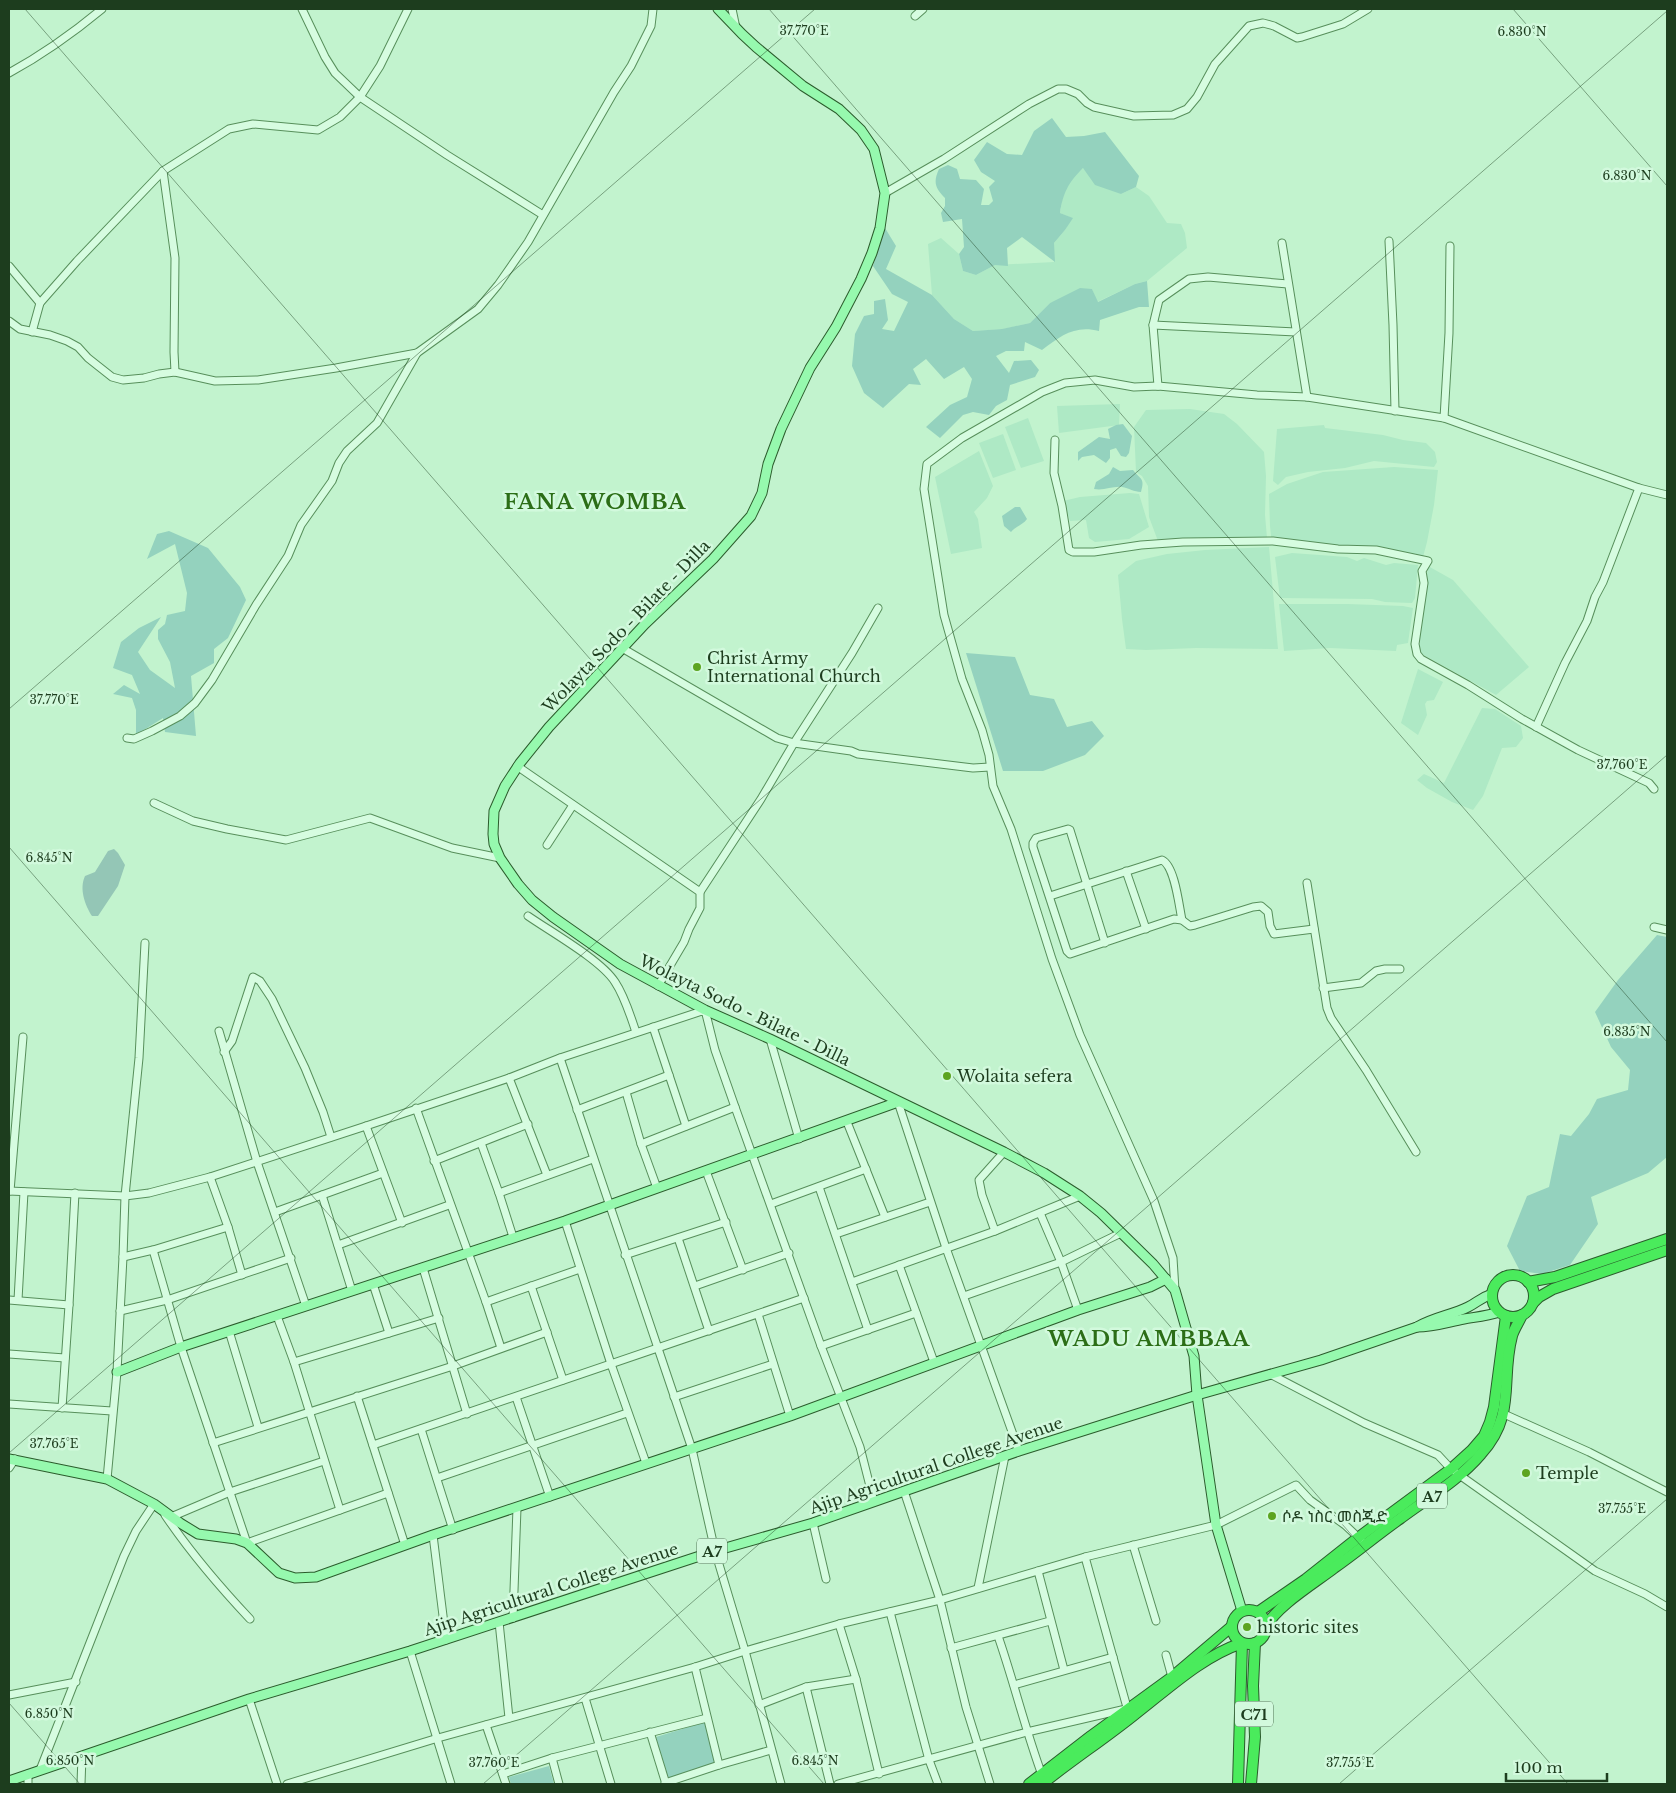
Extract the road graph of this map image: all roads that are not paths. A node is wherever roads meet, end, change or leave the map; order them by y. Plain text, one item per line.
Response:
1 (102, 9) edge
2 (302, 9) edge
3 (408, 9) edge
4 (653, 9) edge
5 (718, 9) edge
6 (732, 9) edge
7 (923, 9) edge
8 (1368, 9) edge
9 (915, 16) dead end
10 (736, 29) junction
11 (9, 73) edge
12 (360, 97) junction
13 (163, 171) junction
14 (885, 192) junction
15 (543, 215) junction
16 (1389, 241) dead end
17 (1282, 242) dead end
18 (1450, 246) dead end
19 (9, 266) edge
20 (1288, 284) junction
21 (40, 303) junction
22 (9, 321) edge
23 (1153, 325) junction
24 (32, 332) junction
25 (1296, 332) junction
26 (417, 353) junction
27 (176, 372) junction
28 (1158, 386) junction
29 (1307, 397) junction
30 (1395, 411) junction
31 (1444, 418) junction
32 (1055, 440) dead end
33 (1639, 488) junction
34 (1667, 495) edge
35 (878, 608) dead end
36 (622, 648) junction
37 (1536, 727) junction
38 (127, 738) dead end
39 (794, 743) junction
40 (517, 766) junction
41 (990, 767) junction
42 (1654, 790) dead end
43 (154, 802) dead end
44 (574, 805) junction
45 (547, 845) dead end
46 (500, 858) junction
47 (1126, 871) junction
48 (1307, 883) dead end
49 (1086, 885) junction
50 (700, 892) junction
51 (1050, 896) junction
52 (528, 916) dead end
53 (1182, 920) junction
54 (1654, 927) dead end
55 (1146, 929) junction
56 (1314, 929) junction
57 (1667, 930) edge
58 (1105, 942) junction
59 (145, 943) dead end
60 (1400, 969) dead end
61 (658, 986) junction
62 (1323, 988) junction
63 (705, 1010) junction
64 (653, 1027) junction
65 (219, 1031) dead end
66 (636, 1032) junction
67 (23, 1037) dead end
68 (770, 1039) junction
69 (224, 1052) junction
70 (560, 1058) junction
71 (669, 1075) junction
72 (509, 1078) junction
73 (626, 1092) junction
74 (898, 1102) junction
75 (735, 1107) junction
76 (416, 1108) junction
77 (577, 1110) junction
78 (847, 1122) junction
79 (528, 1124) junction
80 (366, 1126) junction
81 (686, 1126) junction
82 (331, 1137) junction
83 (799, 1139) junction
84 (480, 1143) junction
85 (641, 1144) junction
86 (1004, 1152) junction
87 (1416, 1152) dead end
88 (753, 1154) junction
89 (593, 1158) junction
90 (434, 1161) junction
91 (257, 1162) junction
92 (866, 1169) junction
93 (706, 1171) junction
94 (383, 1173) junction
95 (547, 1175) junction
96 (210, 1176) junction
97 (819, 1186) junction
98 (657, 1188) junction
99 (10, 1191) edge
100 (24, 1192) junction
101 (75, 1193) junction
102 (499, 1193) junction
103 (322, 1195) junction
104 (125, 1196) junction
105 (1080, 1196) junction
106 (930, 1202) junction
107 (449, 1204) junction
108 (609, 1204) junction
109 (771, 1204) junction
110 (275, 1212) junction
111 (1040, 1213) junction
112 (885, 1217) junction
113 (565, 1221) junction
114 (726, 1222) junction
115 (402, 1223) junction
116 (228, 1227) junction
117 (995, 1231) junction
118 (1121, 1233) junction
119 (836, 1234) junction
120 (513, 1237) junction
121 (678, 1238) junction
122 (1667, 1239) edge
123 (338, 1245) junction
124 (946, 1248) junction
125 (154, 1250) junction
126 (1667, 1250) edge
127 (788, 1253) junction
128 (468, 1254) junction
129 (625, 1255) junction
130 (123, 1257) junction
131 (291, 1258) junction
132 (1061, 1262) junction
133 (899, 1265) junction
134 (423, 1268) junction
135 (580, 1269) junction
136 (743, 1270) junction
137 (242, 1276) junction
138 (1166, 1279) junction
139 (852, 1282) junction
140 (1528, 1282) junction
141 (374, 1284) junction
142 (531, 1286) junction
143 (695, 1286) junction
144 (1175, 1290) junction
145 (352, 1291) junction
146 (1492, 1294) junction
147 (964, 1296) junction
148 (804, 1298) junction
149 (9, 1300) edge
150 (18, 1300) junction
151 (167, 1300) junction
152 (486, 1302) junction
153 (1533, 1303) junction
154 (69, 1305) junction
155 (306, 1306) junction
156 (1078, 1310) junction
157 (120, 1311) junction
158 (916, 1313) junction
159 (758, 1314) junction
160 (1503, 1314) junction
161 (1522, 1315) junction
162 (277, 1316) junction
163 (439, 1318) junction
164 (1417, 1326) junction
165 (868, 1330) junction
166 (229, 1331) junction
167 (709, 1331) junction
168 (547, 1332) junction
169 (388, 1333) junction
170 (821, 1346) junction
171 (981, 1346) junction
172 (181, 1347) junction
173 (500, 1348) junction
174 (657, 1348) junction
175 (9, 1354) edge
176 (65, 1358) junction
177 (294, 1362) junction
178 (934, 1362) junction
179 (611, 1364) junction
180 (773, 1364) junction
181 (454, 1366) junction
182 (117, 1372) junction
183 (1270, 1374) junction
184 (563, 1380) junction
185 (1197, 1394) junction
186 (357, 1396) junction
187 (516, 1397) junction
188 (674, 1397) junction
189 (840, 1398) junction
190 (9, 1404) edge
191 (62, 1408) junction
192 (112, 1411) junction
193 (627, 1412) junction
194 (309, 1413) junction
195 (467, 1414) junction
196 (1504, 1414) junction
197 (790, 1416) junction
198 (258, 1428) junction
199 (421, 1429) junction
200 (213, 1443) junction
201 (373, 1445) junction
202 (532, 1445) junction
203 (692, 1449) junction
204 (1019, 1451) junction
205 (1005, 1456) junction
206 (12, 1459) edge
207 (324, 1461) junction
208 (646, 1463) junction
209 (9, 1468) edge
210 (1455, 1472) junction
211 (437, 1478) junction
212 (107, 1479) junction
213 (230, 1492) junction
214 (904, 1492) junction
215 (1667, 1492) edge
216 (388, 1493) junction
217 (550, 1497) junction
218 (874, 1502) junction
219 (154, 1504) junction
220 (517, 1508) junction
221 (162, 1510) junction
222 (340, 1510) junction
223 (171, 1517) junction
224 (813, 1523) junction
225 (1216, 1525) junction
226 (453, 1530) junction
227 (433, 1535) junction
228 (1361, 1541) junction
229 (247, 1543) junction
230 (405, 1545) junction
231 (1133, 1546) junction
232 (715, 1551) junction
233 (1085, 1558) junction
234 (1038, 1571) junction
235 (826, 1579) dead end
236 (978, 1588) junction
237 (940, 1600) junction
238 (1667, 1607) edge
239 (1242, 1611) junction
240 (890, 1612) junction
241 (1258, 1612) junction
242 (512, 1618) junction
243 (250, 1619) dead end
244 (1050, 1621) junction
245 (1156, 1621) dead end
246 (499, 1622) junction
247 (839, 1624) junction
248 (1231, 1627) junction
249 (1266, 1627) junction
250 (998, 1636) junction
251 (446, 1640) junction
252 (1242, 1643) junction
253 (1255, 1643) junction
254 (950, 1648) junction
255 (745, 1651) junction
256 (410, 1652) junction
257 (1166, 1655) dead end
258 (1113, 1657) junction
259 (695, 1668) junction
260 (1064, 1670) junction
261 (1172, 1677) junction
262 (856, 1679) junction
263 (76, 1682) junction
264 (1014, 1685) junction
265 (806, 1687) junction
266 (9, 1695) edge
267 (585, 1698) junction
268 (249, 1700) junction
269 (759, 1705) junction
270 (1129, 1713) junction
271 (509, 1718) junction
272 (707, 1718) junction
273 (486, 1725) junction
274 (650, 1732) junction
275 (1027, 1732) junction
276 (438, 1738) junction
277 (600, 1746) junction
278 (978, 1746) junction
279 (771, 1750) junction
280 (82, 1756) junction
281 (552, 1758) junction
282 (929, 1760) junction
283 (719, 1765) junction
284 (40, 1770) junction
285 (28, 1774) junction
286 (503, 1774) junction
287 (878, 1774) junction
288 (1042, 1780) edge
289 (9, 1781) edge
290 (28, 1784) edge
291 (81, 1784) edge
292 (277, 1784) edge
293 (287, 1784) edge
294 (451, 1784) edge
295 (506, 1784) edge
296 (560, 1784) edge
297 (611, 1784) edge
298 (666, 1784) edge
299 (780, 1784) edge
300 (830, 1784) edge
301 (838, 1784) edge
302 (938, 1784) edge
303 (990, 1784) edge
304 (1029, 1784) edge
305 (1238, 1784) edge
306 (1251, 1784) edge

1 - 11 street
2 - 12 street
3 - 12 street
4 - 15 street
5 - 10 main road, Wolayta Sodo - Bilate - Dilla
6 - 10 street
7 - 9 street
8 - 14 street
10 - 14 main road, Wolayta Sodo - Bilate - Dilla
12 - 13 street
12 - 15 street
13 - 21 street
13 - 27 street
14 - 36 main road, Wolayta Sodo - Bilate - Dilla
15 - 26 street
16 - 30 street
17 - 20 street
18 - 31 street
19 - 21 street
20 - 23 street
20 - 25 street
21 - 24 street
22 - 24 street
23 - 25 street
23 - 28 street
24 - 27 street
25 - 29 street
26 - 27 street
26 - 38 street
28 - 29 street
28 - 41 street
29 - 30 street
30 - 31 street
31 - 33 street
32 - 37 street
33 - 34 street
33 - 37 street
35 - 39 street
36 - 39 street
36 - 40 main road, Wolayta Sodo - Bilate - Dilla
37 - 42 street
39 - 41 street
39 - 50 street
40 - 44 street
40 - 46 main road, Wolayta Sodo - Bilate - Dilla
41 - 144 street
43 - 46 street
44 - 45 street
44 - 50 street
46 - 61 main road, Wolayta Sodo - Bilate - Dilla
47 - 49 street
47 - 53 street
47 - 55 street
48 - 56 street
49 - 51 street
49 - 51 street
49 - 58 street
50 - 61 street
51 - 58 street
52 - 66 street
53 - 55 street
53 - 56 street
54 - 57 street
55 - 58 street
56 - 62 street
59 - 104 street
60 - 62 street
61 - 63 main road, Wolayta Sodo - Bilate - Dilla
62 - 87 street
63 - 64 street
63 - 68 main road, Wolayta Sodo - Bilate - Dilla
63 - 75 street
64 - 66 street
64 - 71 street
65 - 69 street
66 - 70 street
67 - 99 street
68 - 74 main road, Wolayta Sodo - Bilate - Dilla
68 - 83 street
69 - 82 street
69 - 91 street
70 - 72 street
70 - 77 street
71 - 73 street
71 - 81 street
72 - 76 street
72 - 79 street
73 - 77 street
73 - 85 street
74 - 78 main road
74 - 86 main road, Wolayta Sodo - Bilate - Dilla
74 - 106 street
75 - 81 street
75 - 88 street
76 - 80 street
76 - 90 street
77 - 89 street
78 - 83 main road
78 - 92 street
79 - 84 street
79 - 95 street
80 - 82 street
80 - 94 street
81 - 85 street
82 - 91 street
83 - 88 main road
84 - 90 street
84 - 102 street
85 - 98 street
86 - 105 main road, Wolayta Sodo - Bilate - Dilla
86 - 117 street
88 - 93 main road
88 - 109 street
89 - 95 street
89 - 108 street
90 - 107 street
91 - 96 street
91 - 110 street
92 - 97 street
92 - 112 street
93 - 98 main road
93 - 114 street
94 - 103 street
94 - 115 street
95 - 102 street
96 - 104 street
96 - 116 street
97 - 109 street
97 - 119 street
98 - 108 main road
99 - 100 street
100 - 101 street
100 - 150 street
101 - 104 street
101 - 154 street
102 - 120 street
103 - 110 street
103 - 123 street
104 - 130 street
105 - 111 street
105 - 118 main road, Wolayta Sodo - Bilate - Dilla
106 - 112 street
106 - 124 street
107 - 115 street
107 - 128 street
108 - 113 main road
108 - 129 street
109 - 127 street
110 - 131 street
111 - 117 street
111 - 132 street
112 - 119 street
113 - 120 main road
113 - 135 street
114 - 121 street
114 - 136 street
115 - 123 street
116 - 125 street
116 - 137 street
117 - 124 street
118 - 132 street
118 - 138 main road, Wolayta Sodo - Bilate - Dilla
119 - 139 street
120 - 128 main road
121 - 129 street
121 - 143 street
122 - 140 highway, A7
123 - 145 street
124 - 133 street
124 - 147 street
125 - 130 street
125 - 151 street
126 - 153 highway, A7
127 - 136 street
127 - 148 street
128 - 134 main road
128 - 152 street
129 - 174 street
130 - 157 street
131 - 137 street
131 - 155 street
132 - 147 street
132 - 156 street
133 - 139 street
133 - 158 street
134 - 141 main road
134 - 163 street
135 - 142 street
135 - 179 street
136 - 143 street
137 - 151 street
138 - 144 main road, Wolayta Sodo - Bilate - Dilla
138 - 156 main road
139 - 165 street
140 - 146 highway, A7
140 - 153 highway
141 - 145 main road
141 - 169 street
142 - 152 street
142 - 168 street
143 - 167 street
144 - 185 main road, Wolayta Sodo - Bilate - Dilla
145 - 155 main road
146 - 160 highway, A7
146 - 164 main road, A7
147 - 171 street
148 - 159 street
148 - 170 street
149 - 150 street
150 - 154 street
151 - 157 street
151 - 172 street
152 - 173 street
153 - 161 highway, A7
154 - 176 street
155 - 162 main road
156 - 171 main road
157 - 182 street
158 - 165 street
158 - 178 street
159 - 167 street
159 - 180 street
160 - 161 highway, A7
160 - 164 main road, A7
160 - 210 highway, A7
161 - 196 highway, A7
162 - 166 main road
162 - 177 street
163 - 169 street
163 - 181 street
164 - 183 main road, Ajip Agricultural College Avenue / A7
165 - 170 street
166 - 172 main road
166 - 198 street
167 - 174 street
168 - 173 street
168 - 184 street
169 - 177 street
170 - 189 street
171 - 178 main road
171 - 204 street
172 - 182 main road
172 - 200 street
173 - 181 street
174 - 179 street
174 - 188 street
175 - 176 street
176 - 191 street
177 - 194 street
178 - 189 main road
179 - 184 street
179 - 193 street
180 - 188 street
180 - 197 street
181 - 186 street
181 - 195 street
182 - 192 street
183 - 185 main road, Ajip Agricultural College Avenue / A7
183 - 210 street
184 - 187 street
185 - 204 main road, Ajip Agricultural College Avenue / A7
185 - 225 main road, Wolayta Sodo - Bilate - Dilla
186 - 194 street
186 - 201 street
187 - 195 street
187 - 202 street
188 - 203 street
189 - 197 main road
189 - 218 street
190 - 191 street
191 - 192 street
192 - 212 street
193 - 202 street
193 - 208 street
194 - 198 street
194 - 207 street
195 - 199 street
196 - 210 highway, A7
196 - 215 street
197 - 203 main road
198 - 200 street
199 - 201 street
199 - 211 street
200 - 213 street
201 - 216 street
202 - 211 street
202 - 217 street
203 - 208 main road
203 - 232 street
204 - 205 main road, Ajip Agricultural College Avenue / A7
205 - 214 main road, Ajip Agricultural College Avenue / A7
205 - 236 street
206 - 209 street
206 - 212 main road
207 - 213 street
207 - 222 street
208 - 217 main road
210 - 228 highway, A7
210 - 238 street
211 - 226 street
212 - 219 main road
213 - 223 street
213 - 229 street
214 - 218 main road, Ajip Agricultural College Avenue / A7
214 - 237 street
216 - 222 street
216 - 230 street
217 - 220 main road
218 - 224 main road, Ajip Agricultural College Avenue / A7
219 - 221 main road
219 - 263 street
220 - 226 main road
220 - 242 street
221 - 223 main road
221 - 243 street
222 - 229 street
223 - 229 main road
224 - 232 main road, Ajip Agricultural College Avenue / A7
224 - 235 street
225 - 228 street
225 - 231 street
225 - 239 main road, Wolayta Sodo - Bilate - Dilla
226 - 227 main road
227 - 230 main road
227 - 251 street
228 - 241 highway, A7
228 - 249 highway, A7
229 - 230 main road
231 - 233 street
231 - 245 street
232 - 242 main road, Ajip Agricultural College Avenue / A7
232 - 255 street
233 - 234 street
233 - 258 street
234 - 236 street
234 - 244 street
236 - 237 street
237 - 240 street
237 - 254 street
239 - 241 highway
239 - 248 highway
240 - 247 street
240 - 282 street
241 - 249 highway
242 - 246 main road, Ajip Agricultural College Avenue / A7
244 - 250 street
244 - 260 street
246 - 251 main road, Ajip Agricultural College Avenue / A7
246 - 271 street
247 - 255 street
247 - 262 street
248 - 252 highway
248 - 261 highway
249 - 253 highway, A7
250 - 254 street
250 - 264 street
251 - 256 main road, Ajip Agricultural College Avenue / A7
252 - 253 highway
252 - 270 highway
252 - 305 highway, C71
253 - 306 highway, C71
254 - 278 street
255 - 259 street
255 - 269 street
256 - 268 main road, Ajip Agricultural College Avenue / A7
256 - 276 street
257 - 261 street
258 - 260 street
258 - 270 street
259 - 267 street
259 - 272 street
260 - 264 street
261 - 270 highway
262 - 265 street
262 - 287 street
263 - 266 street
263 - 284 street
264 - 275 street
265 - 269 street
265 - 300 street
267 - 271 street
267 - 277 street
268 - 280 main road, Ajip Agricultural College Avenue / A7
268 - 292 street
269 - 279 street
270 - 275 street
270 - 288 highway
271 - 273 street
272 - 274 street
272 - 283 street
273 - 276 street
273 - 286 street
274 - 277 street
274 - 298 street
275 - 278 street
275 - 288 street
276 - 293 street
276 - 294 street
277 - 281 street
277 - 297 street
278 - 282 street
278 - 303 street
279 - 283 street
279 - 299 street
280 - 284 main road, Ajip Agricultural College Avenue / A7
280 - 291 street
281 - 286 street
281 - 296 street
282 - 287 street
282 - 302 street
283 - 298 street
284 - 285 main road, Ajip Agricultural College Avenue / A7
285 - 289 main road, Ajip Agricultural College Avenue / A7
285 - 290 street
286 - 295 street
287 - 301 street
288 - 304 highway

